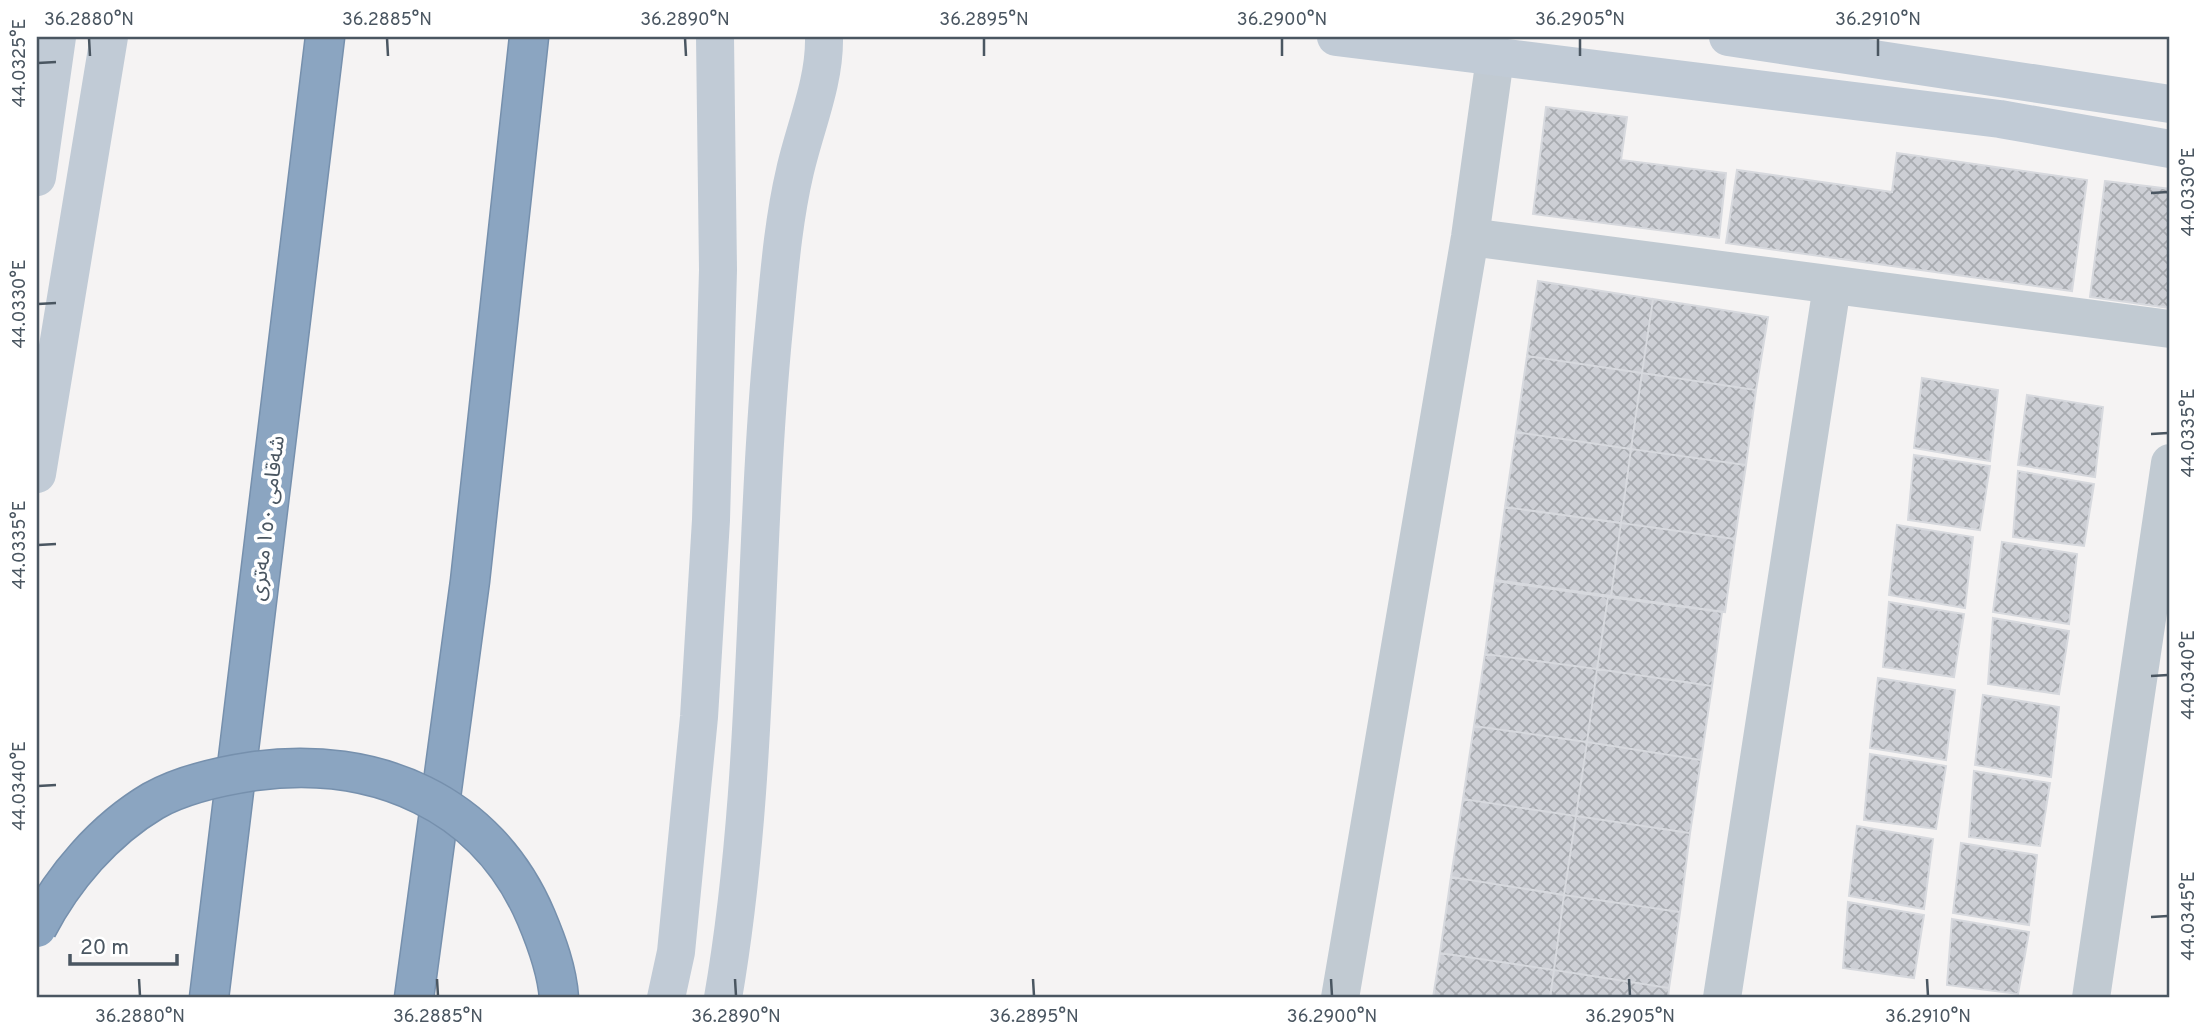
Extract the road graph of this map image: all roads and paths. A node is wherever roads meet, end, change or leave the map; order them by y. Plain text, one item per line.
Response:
1 (57, 37) edge
2 (109, 37) edge
3 (326, 37) edge
4 (529, 37) edge
5 (715, 37) edge
6 (824, 37) edge
7 (1336, 37) edge
8 (1728, 37) edge
9 (1495, 58) junction
10 (2007, 80) junction
11 (2170, 104) edge
12 (2000, 120) junction
13 (2170, 149) edge
14 (37, 177) edge
15 (1470, 237) junction
16 (1832, 286) junction
17 (2170, 329) edge
18 (2170, 463) edge
19 (37, 474) edge
20 (37, 928) edge
21 (209, 998) edge
22 (414, 998) edge
23 (559, 998) edge
24 (666, 998) edge
25 (723, 998) edge
26 (1340, 998) edge
27 (1722, 998) edge
28 (2091, 998) edge

1 - 14 street
2 - 19 street
3 - 21 highway, شەقامی ١٥٠ مەتری
4 - 22 highway
5 - 24 street
6 - 25 street
7 - 9 street
8 - 10 street
9 - 12 street
9 - 15 street
10 - 11 street
10 - 12 street
12 - 13 street
15 - 16 street
15 - 26 street
16 - 17 street
16 - 27 street
18 - 28 street
20 - 23 highway, bridge

